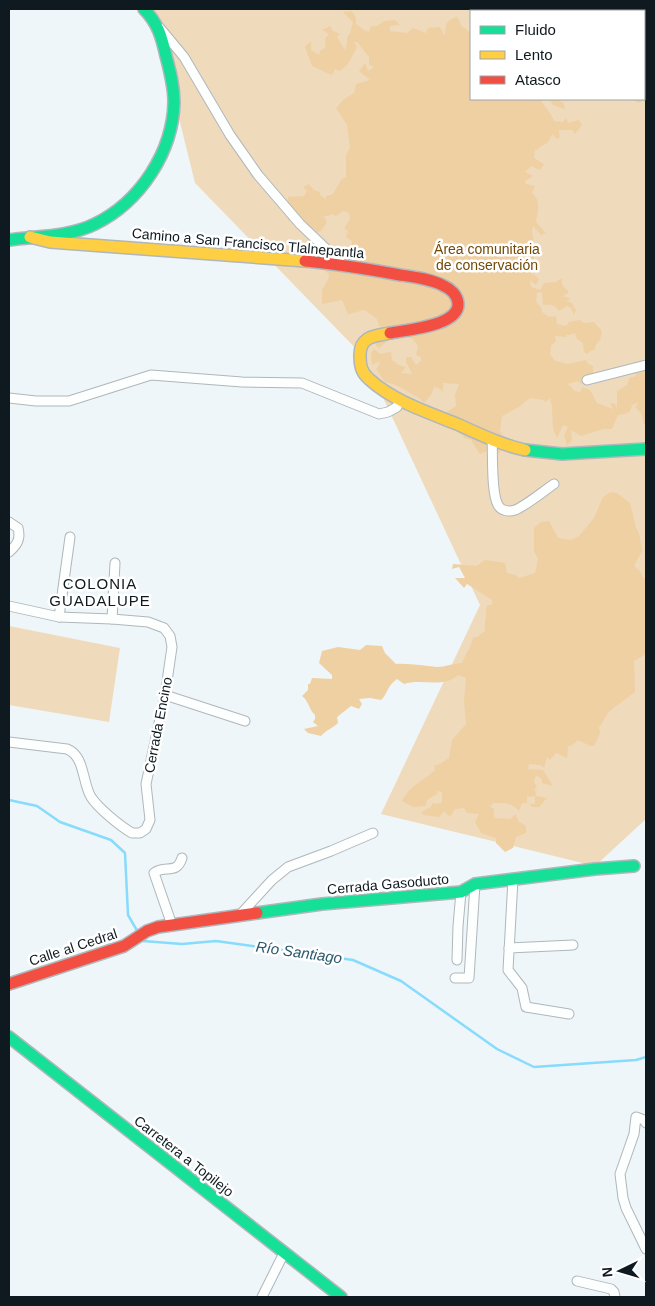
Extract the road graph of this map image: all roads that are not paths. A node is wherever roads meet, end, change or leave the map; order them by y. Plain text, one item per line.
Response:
1 (144, 9) edge
2 (156, 24) junction
3 (30, 237) junction
4 (9, 240) edge
5 (342, 264) junction
6 (646, 365) edge
7 (587, 380) dead end
8 (9, 398) edge
9 (400, 400) junction
10 (492, 439) junction
11 (646, 449) edge
12 (554, 484) dead end
13 (9, 522) edge
14 (70, 537) dead end
15 (9, 552) edge
16 (114, 564) dead end
17 (9, 606) edge
18 (58, 617) junction
19 (112, 619) junction
20 (165, 695) junction
21 (245, 721) dead end
22 (9, 742) edge
23 (373, 832) dead end
24 (182, 858) dead end
25 (634, 866) dead end
26 (513, 879) junction
27 (475, 884) junction
28 (461, 892) junction
29 (239, 916) junction
30 (172, 925) junction
31 (572, 945) dead end
32 (510, 948) junction
33 (457, 960) dead end
34 (455, 978) dead end
35 (9, 984) edge
36 (569, 1014) dead end
37 (9, 1037) edge
38 (646, 1122) edge
39 (646, 1249) edge
40 (284, 1253) junction
41 (578, 1280) dead end
42 (262, 1297) edge
43 (341, 1297) edge
44 (615, 1297) edge

1 - 2 street
2 - 3 street
2 - 5 street
3 - 4 street
3 - 5 street, Camino a San Francisco Tlalnepantla
5 - 9 street, Camino a San Francisco Tlalnepantla
6 - 7 street
8 - 9 street
9 - 10 street, Camino a San Francisco Tlalnepantla
10 - 11 street, Camino a San Francisco Tlalnepantla
10 - 12 street
13 - 15 street
14 - 18 street
16 - 19 street
17 - 18 street
18 - 19 street
19 - 20 street, Cerrada Encino
20 - 21 street
20 - 22 street, Cerrada Encino
23 - 29 street
24 - 30 street
25 - 26 street, Cerrada Gasoducto
26 - 27 street, Cerrada Gasoducto
26 - 32 street
27 - 28 street, Cerrada Gasoducto
27 - 34 street
28 - 29 street, Cerrada Gasoducto
28 - 33 street
29 - 30 street, Cerrada Gasoducto
30 - 35 street, Calle al Cedral
31 - 32 street
32 - 36 street
37 - 40 street, Carretera a Topilejo
38 - 39 street
40 - 42 street
40 - 43 street, Carretera a Topilejo
41 - 44 street

